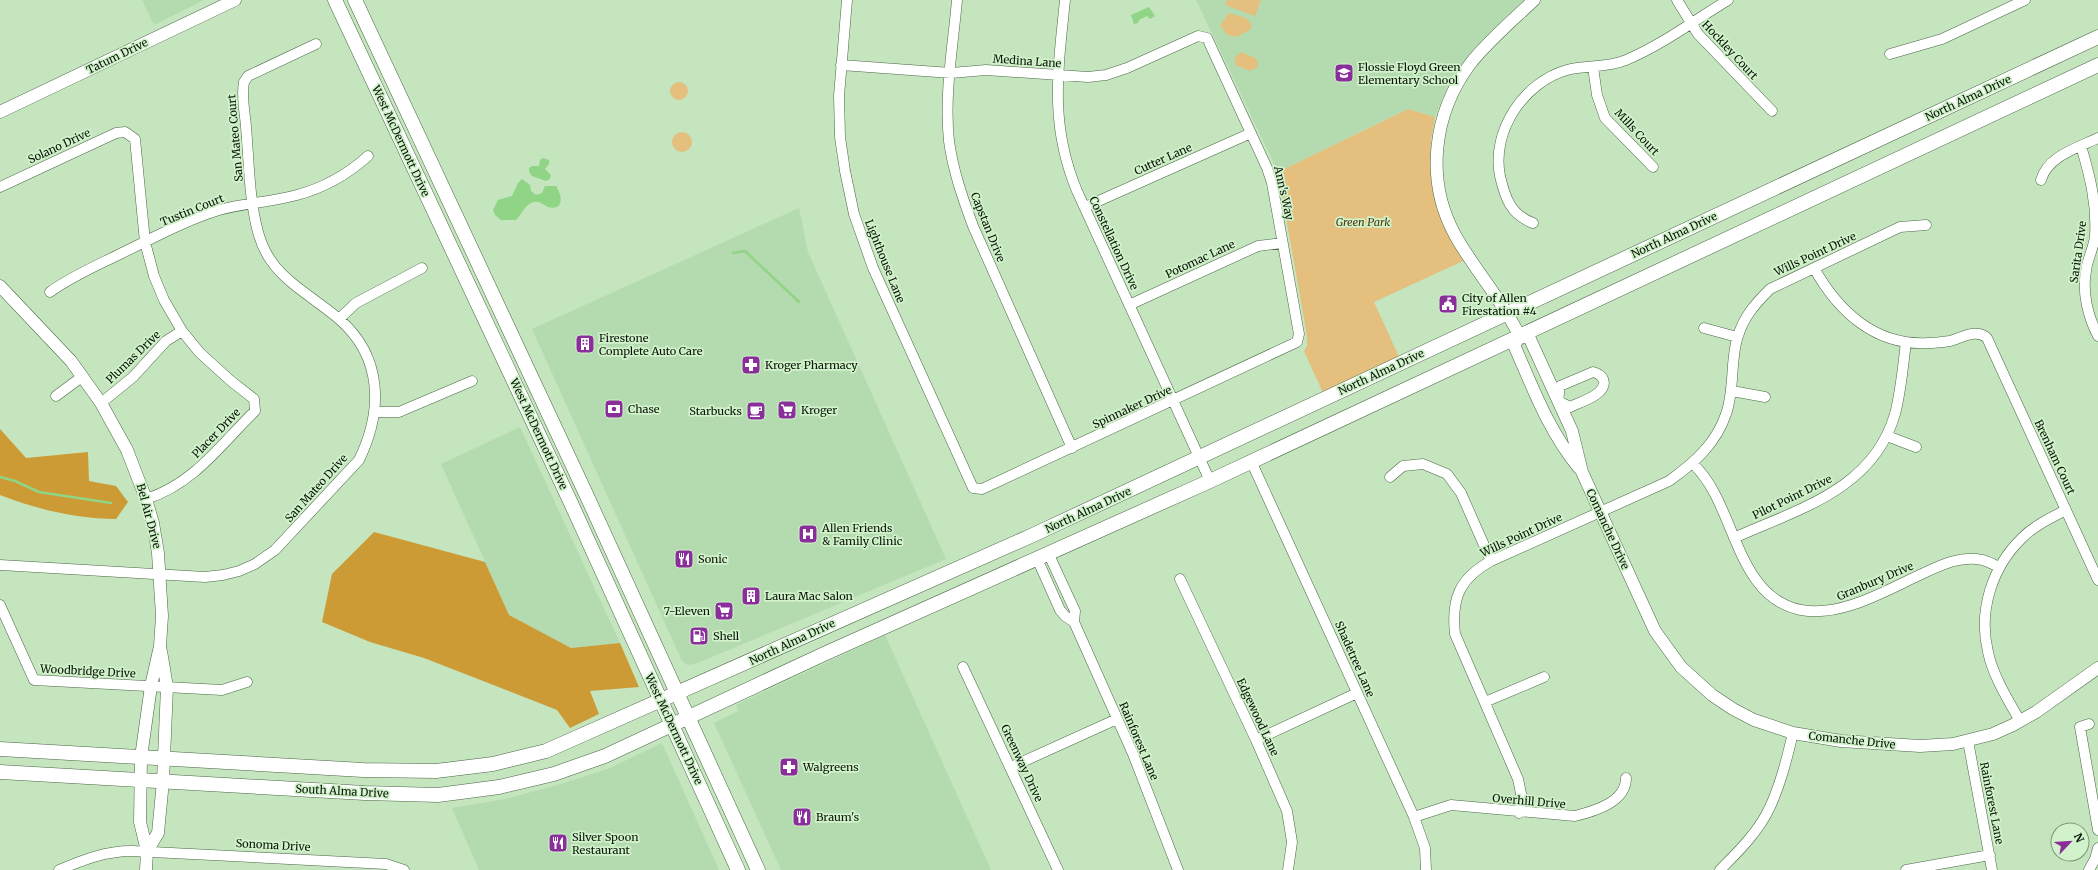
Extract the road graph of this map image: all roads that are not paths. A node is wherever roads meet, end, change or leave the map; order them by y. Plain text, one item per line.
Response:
1 (235, 0) edge
2 (335, 0) edge
3 (356, 0) edge
4 (847, 0) edge
5 (958, 0) edge
6 (1065, 0) edge
7 (1534, 0) edge
8 (1677, 0) edge
9 (1728, 0) edge
10 (2025, 0) edge
11 (1690, 23) junction
12 (1204, 37) joint
13 (2098, 37) edge
14 (316, 44) dead end
15 (1890, 54) dead end
16 (2098, 64) edge
17 (841, 65) junction
18 (1593, 67) junction
19 (951, 73) junction
20 (1057, 76) junction
21 (0, 112) edge
22 (1772, 112) dead end
23 (1252, 133) junction
24 (129, 134) joint
25 (2098, 138) edge
26 (2081, 146) junction
27 (368, 156) dead end
28 (1653, 167) dead end
29 (2041, 180) dead end
30 (0, 187) edge
31 (253, 202) junction
32 (1085, 207) junction
33 (1533, 223) dead end
34 (1926, 225) dead end
35 (145, 242) junction
36 (1282, 243) junction
37 (422, 268) dead end
38 (1814, 268) junction
39 (0, 287) edge
40 (50, 292) dead end
41 (1129, 305) junction
42 (1508, 312) junction
43 (340, 319) junction
44 (1704, 328) dead end
45 (182, 331) junction
46 (2098, 336) edge
47 (1520, 337) junction
48 (1737, 337) junction
49 (1296, 342) joint
50 (1906, 342) junction
51 (83, 376) junction
52 (472, 381) dead end
53 (1732, 391) junction
54 (56, 396) dead end
55 (1765, 397) dead end
56 (1173, 401) junction
57 (1558, 401) junction
58 (101, 402) junction
59 (1542, 408) junction
60 (375, 412) junction
61 (1887, 436) junction
62 (1916, 447) dead end
63 (1072, 448) junction
64 (1199, 458) junction
65 (1251, 461) junction
66 (1693, 464) junction
67 (1582, 472) junction
68 (1390, 477) dead end
69 (1210, 481) junction
70 (976, 489) joint
71 (586, 494) junction
72 (146, 499) junction
73 (570, 501) junction
74 (2066, 510) junction
75 (1600, 512) junction
76 (1033, 535) junction
77 (1734, 538) junction
78 (1043, 556) junction
79 (1491, 561) junction
80 (0, 564) edge
81 (1999, 568) junction
82 (160, 574) junction
83 (1180, 579) dead end
84 (2098, 580) edge
85 (0, 605) edge
86 (160, 646) junction
87 (963, 667) dead end
88 (2098, 668) edge
89 (1544, 677) dead end
90 (247, 682) dead end
91 (151, 686) junction
92 (167, 687) junction
93 (678, 693) junction
94 (1357, 693) junction
95 (661, 701) junction
96 (1485, 702) junction
97 (689, 718) junction
98 (1117, 719) junction
99 (2020, 721) junction
100 (2090, 724) dead end
101 (673, 726) junction
102 (1793, 733) junction
103 (1256, 740) junction
104 (1968, 741) junction
105 (0, 749) edge
106 (142, 757) junction
107 (164, 759) junction
108 (1011, 767) junction
109 (0, 772) edge
110 (1626, 778) dead end
111 (141, 780) junction
112 (163, 781) junction
113 (1519, 812) junction
114 (1414, 817) junction
115 (2098, 830) edge
116 (2098, 848) edge
117 (143, 851) junction
118 (1990, 855) junction
119 (59, 870) edge
120 (146, 870) edge
121 (404, 870) edge
122 (738, 870) edge
123 (758, 870) edge
124 (1058, 870) edge
125 (1178, 870) edge
126 (1288, 870) edge
127 (1426, 870) edge
128 (1720, 870) edge
129 (1906, 870) edge
130 (1992, 870) edge
131 (2089, 870) edge

1 - 21 street, Tatum Drive
2 - 73 main road, West McDermott Drive
3 - 71 main road, West McDermott Drive
4 - 17 street, Lighthouse Lane
5 - 19 street, Capstan Drive
6 - 20 street, Constellation Drive
7 - 42 street, Comanche Drive
8 - 11 street, Hockley Court
9 - 11 street
10 - 15 street
11 - 18 street
11 - 22 street, Hockley Court
12 - 20 street, Medina Lane
12 - 23 street, Ann's Way
13 - 42 main road, North Alma Drive
14 - 31 street, San Mateo Court
16 - 47 main road, North Alma Drive
17 - 19 street, Medina Lane
17 - 70 street, Lighthouse Lane
18 - 28 street, Mills Court
18 - 33 street
19 - 20 street, Medina Lane
19 - 63 street, Capstan Drive
20 - 32 street, Constellation Drive
23 - 32 street, Cutter Lane
23 - 36 street, Ann's Way
24 - 30 street, Solano Drive
24 - 35 street, Placer Drive
25 - 26 street
26 - 29 street
26 - 46 street, Sarita Drive
27 - 31 street, Tustin Court
31 - 35 street, Tustin Court
31 - 43 street, San Mateo Drive
32 - 41 street, Constellation Drive
34 - 38 street, Wills Point Drive
35 - 40 street, Tustin Court
35 - 45 street, Placer Drive
36 - 41 street, Potomac Lane
36 - 49 street, Ann's Way
37 - 43 street
38 - 48 street, Wills Point Drive
38 - 50 street
39 - 51 street, Bel Air Drive
41 - 56 street, Constellation Drive
42 - 47 street, Comanche Drive
42 - 64 main road, North Alma Drive
43 - 60 street, San Mateo Drive
44 - 48 street
45 - 58 street, Plumas Drive
45 - 72 street, Placer Drive
47 - 57 street, Comanche Drive
47 - 59 street, Comanche Drive
47 - 65 main road, North Alma Drive
48 - 53 street, Wills Point Drive
49 - 56 street, Spinnaker Drive
50 - 61 street, Pilot Point Drive
50 - 74 street, Brenham Court
51 - 54 street
51 - 58 street, Bel Air Drive
52 - 60 street
53 - 55 street
53 - 66 street, Wills Point Drive
56 - 63 street, Spinnaker Drive
56 - 64 street, Constellation Drive
57 - 59 street
57 - 67 street, Comanche Drive
58 - 72 street, Bel Air Drive
59 - 67 street, Comanche Drive
60 - 82 street, San Mateo Drive
61 - 62 street
61 - 77 street, Pilot Point Drive
63 - 70 street, Spinnaker Drive
64 - 69 street, Constellation Drive
64 - 76 main road, North Alma Drive
65 - 69 main road, North Alma Drive
65 - 94 street, Shadetree Lane
66 - 75 street, Wills Point Drive
66 - 77 street, Granbury Drive
67 - 75 street, Comanche Drive
68 - 79 street
69 - 78 main road, North Alma Drive
71 - 73 main road
71 - 93 main road, West McDermott Drive
72 - 82 street, Bel Air Drive
73 - 95 main road, West McDermott Drive
74 - 81 street
74 - 84 street, Brenham Court
75 - 79 street, Wills Point Drive
75 - 102 street, Comanche Drive
76 - 78 main road
76 - 93 main road, North Alma Drive
77 - 81 street, Granbury Drive
78 - 97 main road, North Alma Drive
78 - 98 street, Rainforest Lane
79 - 96 street, Wills Point Drive
80 - 82 street, San Mateo Drive
81 - 99 street
82 - 86 street, Bel Air Drive
83 - 103 street, Edgewood Lane
85 - 91 street, Woodbridge Drive
86 - 91 street, Bel Air Drive
86 - 92 street, Bel Air Drive
87 - 108 street, Greenway Drive
88 - 99 street, Comanche Drive
89 - 96 street
90 - 92 street
91 - 92 street
91 - 106 street, Bel Air Drive
92 - 107 street, Bel Air Drive
93 - 95 main road, North Alma Drive
93 - 97 main road, West McDermott Drive
94 - 103 street
94 - 114 street, Shadetree Lane
95 - 101 main road, West McDermott Drive
95 - 107 main road, South Alma Drive
96 - 113 street, Wills Point Drive
97 - 101 main road, North Alma Drive
97 - 123 main road, West McDermott Drive
98 - 108 street
98 - 125 street, Rainforest Lane
99 - 104 street, Comanche Drive
100 - 115 street
101 - 112 main road, South Alma Drive
101 - 122 main road, West McDermott Drive
102 - 104 street, Comanche Drive
102 - 128 street
103 - 126 street, Edgewood Lane
104 - 118 street, Rainforest Lane
105 - 106 main road, South Alma Drive
106 - 107 main road, South Alma Drive
106 - 111 street, Bel Air Drive
107 - 112 street, Bel Air Drive
108 - 124 street, Greenway Drive
109 - 111 main road, South Alma Drive
110 - 113 street, Overhill Drive
111 - 112 main road, South Alma Drive
111 - 117 street, Bel Air Drive
112 - 117 street, Bel Air Drive
113 - 114 street, Overhill Drive
114 - 127 street, Shadetree Lane
116 - 131 street
117 - 119 street, Sonoma Drive
117 - 120 street, Bel Air Drive
117 - 121 street, Sonoma Drive
118 - 129 street
118 - 130 street, Rainforest Lane

